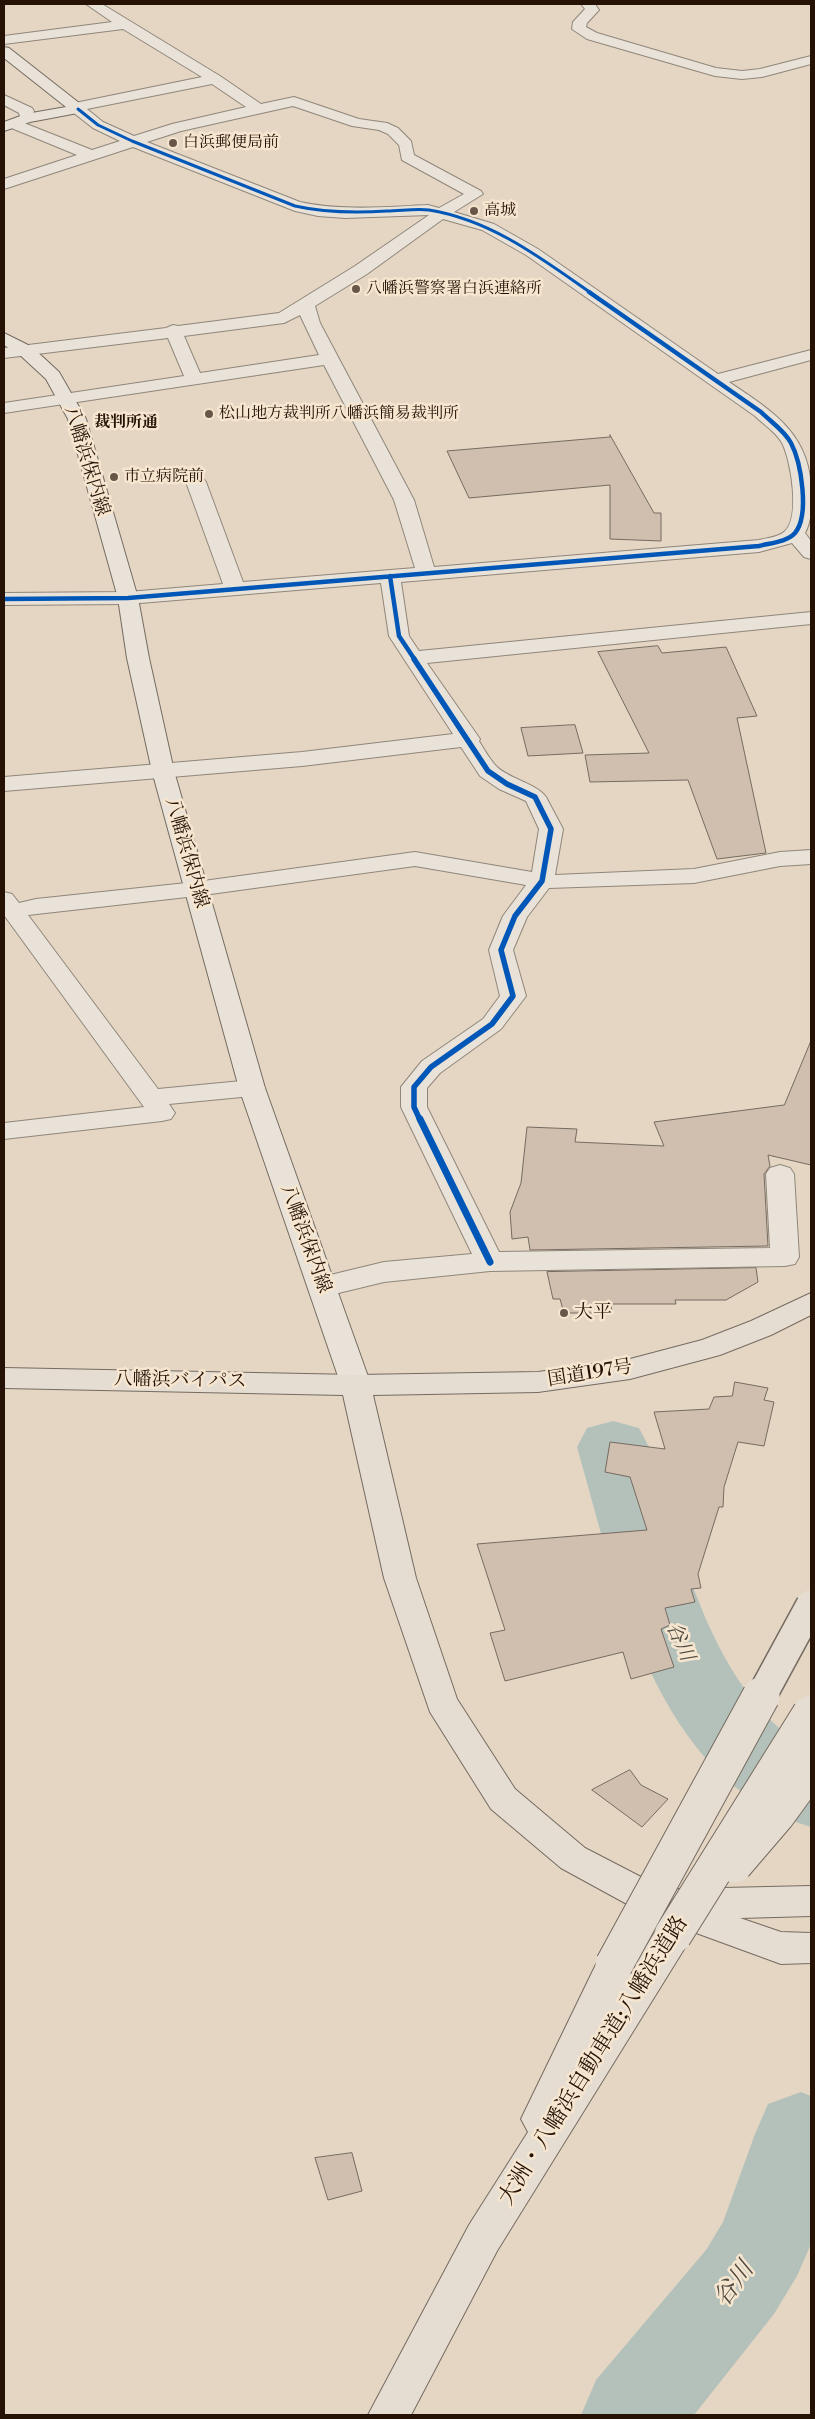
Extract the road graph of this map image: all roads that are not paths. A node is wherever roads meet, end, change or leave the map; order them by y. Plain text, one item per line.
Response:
1 (93, 4) edge
2 (588, 4) edge
3 (126, 24) junction
4 (4, 40) edge
5 (4, 52) edge
6 (811, 60) edge
7 (216, 79) junction
8 (4, 99) edge
9 (77, 108) junction
10 (257, 108) junction
11 (15, 123) edge
12 (132, 141) junction
13 (91, 155) junction
14 (8, 180) edge
15 (442, 213) junction
16 (306, 306) junction
17 (173, 330) junction
18 (4, 338) edge
19 (15, 352) edge
20 (811, 355) edge
21 (331, 359) junction
22 (194, 379) junction
23 (714, 380) junction
24 (66, 398) junction
25 (4, 408) edge
26 (811, 436) edge
27 (790, 441) junction
28 (196, 482) dead end
29 (794, 534) junction
30 (811, 553) edge
31 (426, 573) junction
32 (390, 576) junction
33 (235, 588) junction
34 (128, 598) junction
35 (4, 599) edge
36 (811, 618) edge
37 (413, 658) junction
38 (469, 739) junction
39 (163, 770) junction
40 (4, 784) edge
41 (811, 857) edge
42 (542, 881) junction
43 (196, 889) junction
44 (8, 905) edge
45 (252, 1088) junction
46 (152, 1098) junction
47 (4, 1131) edge
48 (780, 1174) dead end
49 (490, 1262) junction
50 (322, 1287) junction
51 (811, 1303) edge
52 (4, 1378) edge
53 (356, 1385) junction
54 (811, 1606) edge
55 (811, 1714) edge
56 (811, 1767) edge
57 (811, 1901) edge
58 (666, 1920) junction
59 (811, 1948) edge
60 (628, 1974) junction
61 (389, 2415) edge

1 - 3 street
2 - 6 street
3 - 4 street
3 - 7 street
5 - 9 street
7 - 9 street
7 - 10 street
8 - 11 street
9 - 11 street
9 - 12 street
10 - 12 street
10 - 15 street
11 - 13 street
12 - 13 street
12 - 15 street
13 - 14 street
15 - 16 street
15 - 23 street
16 - 17 street
16 - 21 street
17 - 19 street
17 - 22 street
18 - 19 street, 八幡浜保内線
19 - 24 street, 八幡浜保内線
20 - 23 street
21 - 22 street
21 - 31 street
22 - 24 street
23 - 27 street
24 - 25 street
24 - 34 street, 八幡浜保内線
26 - 27 street
27 - 29 street
28 - 33 street
29 - 30 street
29 - 31 street
31 - 32 street
32 - 33 street
32 - 37 street
33 - 34 street
34 - 35 street
34 - 39 street, 八幡浜保内線
36 - 37 street
37 - 38 street
38 - 39 street
38 - 42 street
39 - 40 street
39 - 43 street, 八幡浜保内線
41 - 42 street
42 - 43 street
42 - 49 street
43 - 44 street
43 - 45 street, 八幡浜保内線
44 - 46 street
45 - 46 street
45 - 50 street, 八幡浜保内線
46 - 47 street
48 - 49 street
49 - 50 street
50 - 53 street, 八幡浜保内線
51 - 53 highway, 国道197号
52 - 53 highway, 八幡浜バイパス
53 - 58 highway
54 - 60 highway, bridge
55 - 58 highway, 大洲・八幡浜自動車道;八幡浜道路, bridge
56 - 58 highway, bridge
57 - 58 highway
58 - 59 highway
58 - 60 highway, 大洲・八幡浜自動車道;八幡浜道路
60 - 61 highway, 大洲・八幡浜自動車道;八幡浜道路

